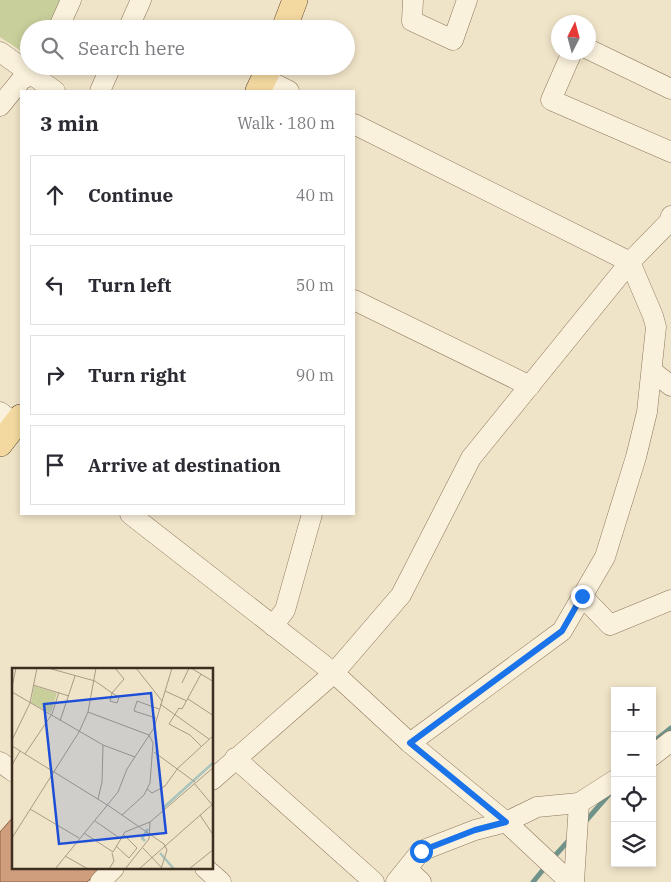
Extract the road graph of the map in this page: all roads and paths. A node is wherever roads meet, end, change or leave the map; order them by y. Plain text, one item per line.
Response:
1 (71, 0) edge
2 (141, 0) edge
3 (294, 0) edge
4 (413, 0) edge
5 (467, 0) edge
6 (62, 20) edge
7 (132, 20) edge
8 (287, 20) edge
9 (0, 52) edge
10 (596, 53) edge
11 (568, 60) edge
12 (20, 63) edge
13 (29, 75) edge
14 (40, 75) edge
15 (107, 75) edge
16 (264, 79) edge
17 (671, 89) edge
18 (54, 90) edge
19 (100, 90) edge
20 (287, 90) edge
21 (0, 106) edge
22 (355, 124) edge
23 (671, 152) edge
24 (671, 216) edge
25 (630, 262) junction
26 (355, 300) edge
27 (652, 371) junction
28 (530, 386) junction
29 (671, 386) edge
30 (15, 420) edge
31 (0, 444) edge
32 (131, 515) edge
33 (312, 515) edge
34 (582, 596) junction
35 (671, 600) edge
36 (273, 626) junction
37 (334, 673) junction
38 (671, 741) edge
39 (410, 743) junction
40 (656, 753) edge
41 (236, 758) junction
42 (0, 762) edge
43 (12, 771) edge
44 (214, 778) edge
45 (611, 783) edge
46 (579, 803) junction
47 (506, 822) junction
48 (112, 870) edge
49 (207, 870) edge
50 (408, 878) edge
51 (100, 882) edge
52 (221, 882) edge
53 (374, 882) edge
54 (570, 882) edge
55 (574, 882) edge

1 - 6 street
2 - 7 street
3 - 8 main road
4 - 5 street
9 - 12 street
10 - 17 street
11 - 23 street
13 - 21 street
14 - 18 street
15 - 19 street
16 - 20 street
22 - 25 street
24 - 25 street
25 - 27 street
25 - 28 street
26 - 28 street
27 - 29 street
27 - 34 street
28 - 37 street
30 - 31 main road
32 - 36 street
33 - 36 street
34 - 35 street
34 - 39 street
36 - 37 street
37 - 39 street
37 - 41 street
38 - 40 street
39 - 47 street
41 - 44 street
41 - 53 street
42 - 43 street
45 - 46 street
46 - 47 street
46 - 55 street
47 - 50 street
47 - 54 street
48 - 51 street
49 - 52 street

